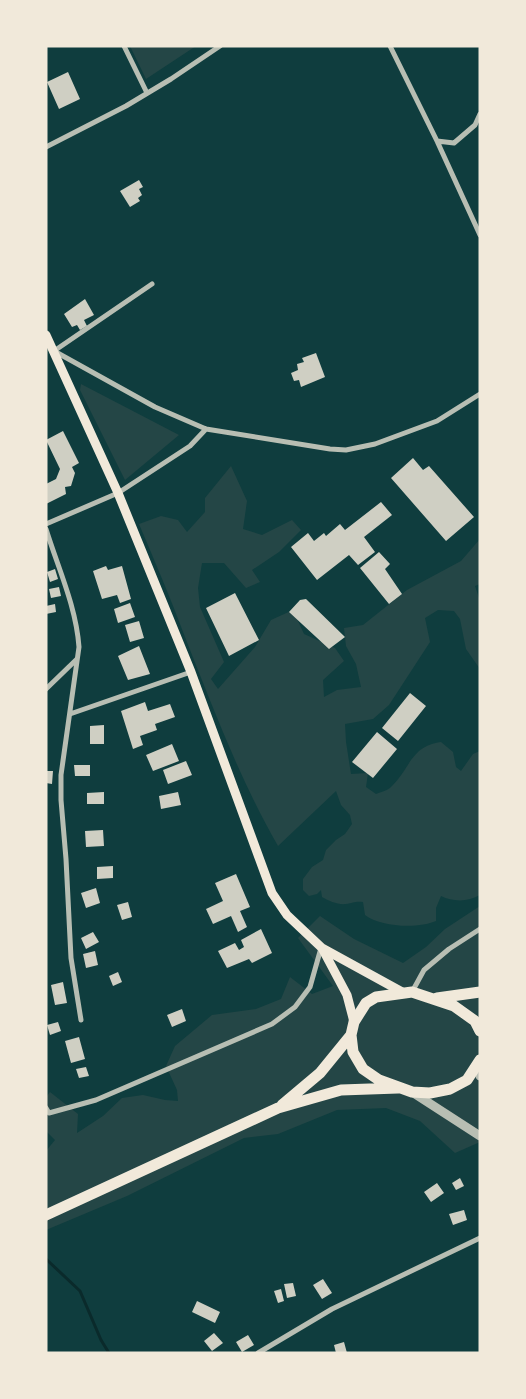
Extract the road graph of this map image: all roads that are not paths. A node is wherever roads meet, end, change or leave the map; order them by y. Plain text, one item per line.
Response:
1 (124, 46) edge
2 (220, 46) edge
3 (393, 48) edge
4 (147, 93) junction
5 (480, 114) edge
6 (437, 141) junction
7 (46, 147) edge
8 (480, 235) edge
9 (152, 284) dead end
10 (46, 335) edge
11 (54, 351) junction
12 (480, 394) edge
13 (206, 429) junction
14 (118, 493) junction
15 (46, 524) edge
16 (46, 529) edge
17 (78, 658) junction
18 (191, 672) junction
19 (46, 689) edge
20 (70, 714) junction
21 (480, 929) edge
22 (322, 948) junction
23 (408, 992) junction
24 (480, 992) edge
25 (436, 998) junction
26 (81, 1020) dead end
27 (354, 1022) junction
28 (480, 1031) edge
29 (351, 1035) junction
30 (479, 1061) edge
31 (480, 1076) edge
32 (398, 1088) junction
33 (412, 1092) junction
34 (46, 1108) edge
35 (278, 1108) junction
36 (480, 1136) edge
37 (46, 1215) edge
38 (480, 1238) edge
39 (258, 1353) edge

1 - 4 street
2 - 4 street
3 - 6 street
4 - 7 street
5 - 6 street
6 - 8 street
9 - 11 street
10 - 11 main road
11 - 13 street
11 - 14 main road
12 - 13 street
13 - 14 street
14 - 15 street
14 - 18 main road
16 - 17 street
17 - 19 street
17 - 20 street
18 - 20 street
18 - 22 main road
20 - 26 street
21 - 23 street
22 - 23 main road
22 - 27 main road
22 - 34 street
23 - 25 highway
23 - 27 highway
24 - 25 highway
25 - 28 highway
27 - 29 highway
29 - 32 highway
29 - 35 highway
30 - 31 street
30 - 33 highway
32 - 33 highway
32 - 35 highway
33 - 36 street
35 - 37 highway
38 - 39 street

